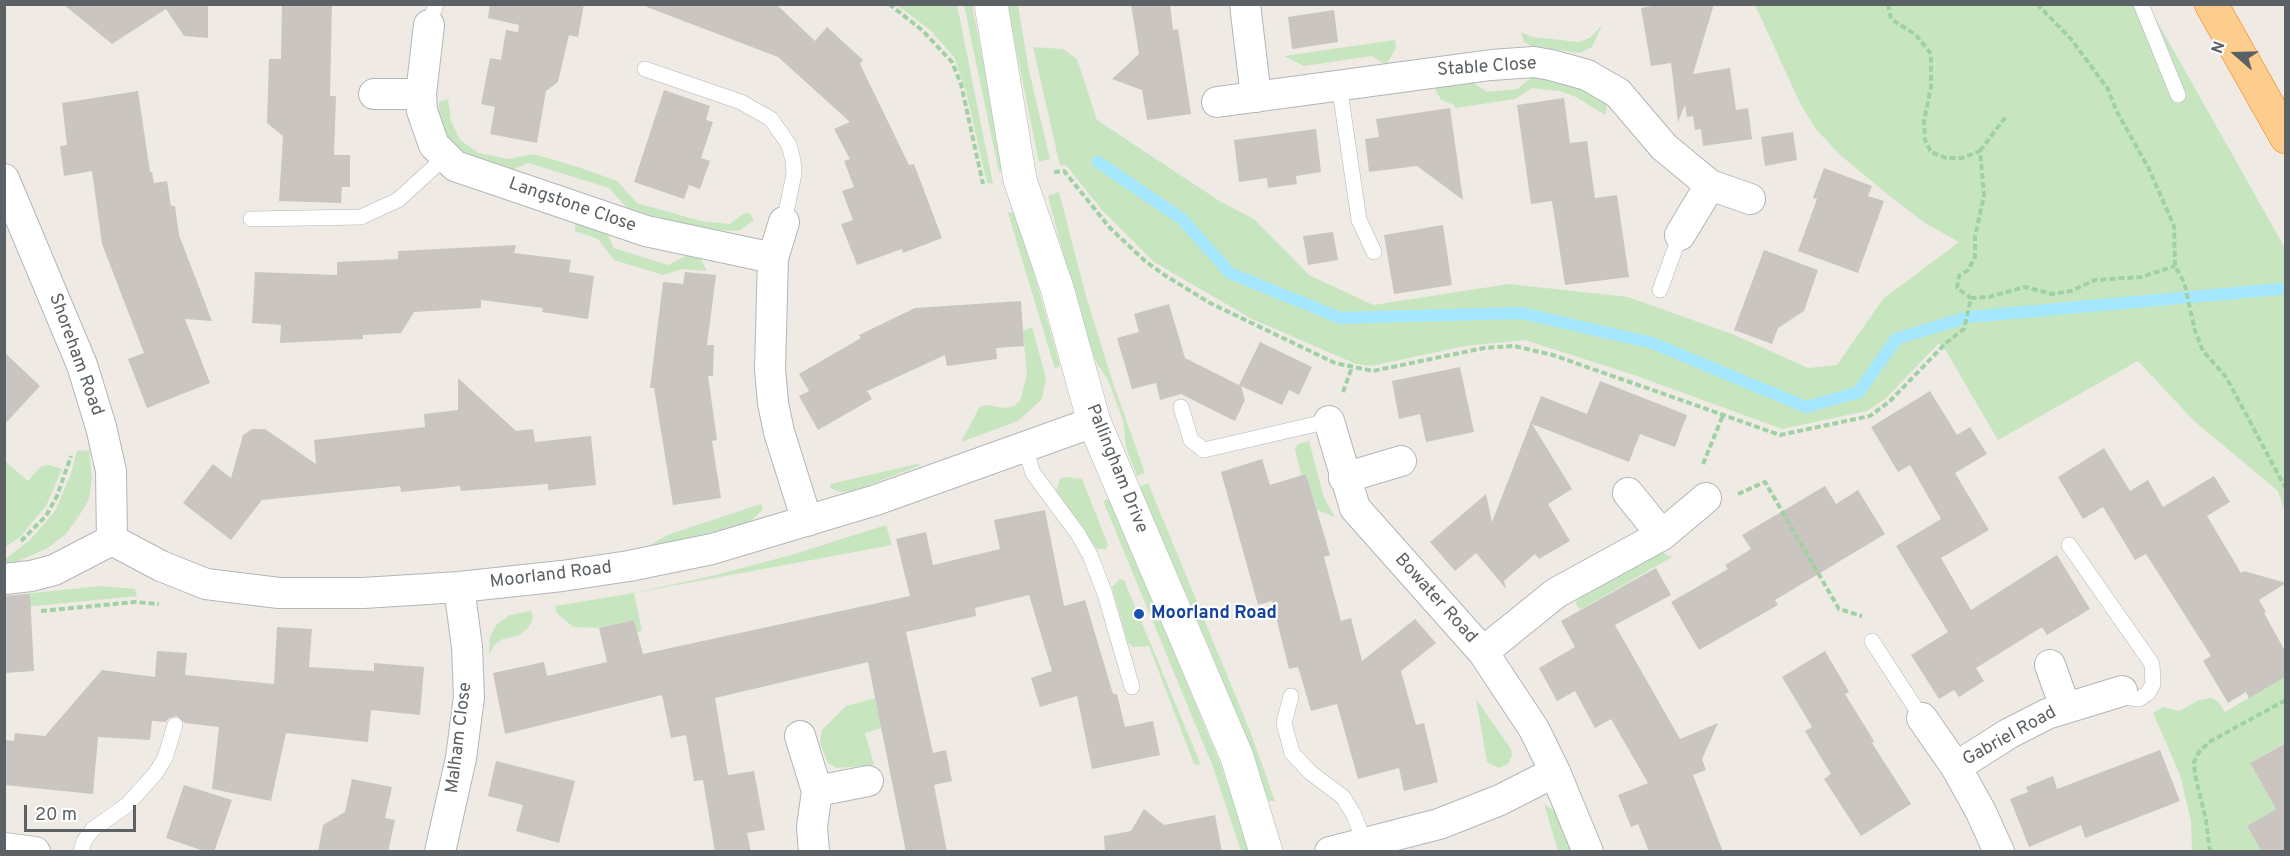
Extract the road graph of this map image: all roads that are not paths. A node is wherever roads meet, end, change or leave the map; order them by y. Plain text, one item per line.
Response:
1 (991, 4) edge
2 (1245, 4) edge
3 (2141, 4) edge
4 (2211, 4) edge
5 (433, 15) edge
6 (645, 69) dead end
7 (1339, 84) junction
8 (374, 94) dead end
9 (421, 94) junction
10 (2178, 95) dead end
11 (1256, 97) junction
12 (1217, 102) dead end
13 (2286, 137) edge
14 (444, 158) junction
15 (4, 178) edge
16 (1710, 185) junction
17 (1750, 199) dead end
18 (251, 219) dead end
19 (784, 222) joint
20 (1680, 235) joint
21 (1374, 252) dead end
22 (773, 258) junction
23 (1660, 290) dead end
24 (1181, 407) dead end
25 (1329, 421) joint
26 (1094, 422) junction
27 (1025, 448) junction
28 (1401, 461) dead end
29 (1344, 478) junction
30 (1713, 490) road end
31 (1628, 493) dead end
32 (807, 521) junction
33 (1662, 535) junction
34 (112, 540) junction
35 (2069, 544) dead end
36 (4, 579) edge
37 (459, 587) junction
38 (1872, 641) dead end
39 (1483, 652) junction
40 (2050, 665) dead end
41 (1132, 687) dead end
42 (2122, 691) joint
43 (1291, 696) dead end
44 (2065, 707) junction
45 (1922, 718) joint
46 (175, 724) dead end
47 (800, 736) dead end
48 (1956, 767) junction
49 (1555, 772) junction
50 (868, 780) dead end
51 (817, 791) junction
52 (1364, 841) junction
53 (81, 852) edge
54 (440, 852) edge
55 (814, 852) edge
56 (1266, 852) edge
57 (1330, 852) edge
58 (1588, 852) edge
59 (1999, 852) edge

1 - 26 street, Pallingham Drive
2 - 11 street
3 - 10 lane
4 - 13 highway
5 - 9 street
6 - 19 lane
7 - 11 street, Stable Close
7 - 16 street, Stable Close
7 - 21 lane
8 - 9 street
9 - 14 street
11 - 12 street, Stable Close
14 - 18 lane
14 - 22 street, Langstone Close
15 - 34 street, Shoreham Road
16 - 17 street, Stable Close
16 - 20 street
19 - 22 street
20 - 23 lane
22 - 32 street
24 - 25 lane
25 - 29 street, Bowater Road
26 - 27 street, Moorland Road
26 - 56 street, Pallingham Drive
27 - 32 street, Moorland Road
27 - 41 lane
28 - 29 street
29 - 39 street, Bowater Road
30 - 33 street
31 - 33 street
32 - 37 street, Moorland Road
33 - 39 street
34 - 36 street
34 - 37 street, Moorland Road
35 - 42 lane
37 - 54 street, Malham Close
38 - 45 lane
39 - 49 street, Bowater Road
40 - 44 street, Gabriel Road
42 - 44 street, Gabriel Road
43 - 52 lane
44 - 48 street, Gabriel Road
45 - 48 street, Gabriel Road
46 - 53 lane
47 - 51 street
48 - 59 street, Gabriel Road
49 - 52 street
49 - 58 street, Bowater Road
50 - 51 street
51 - 55 street
52 - 57 street

